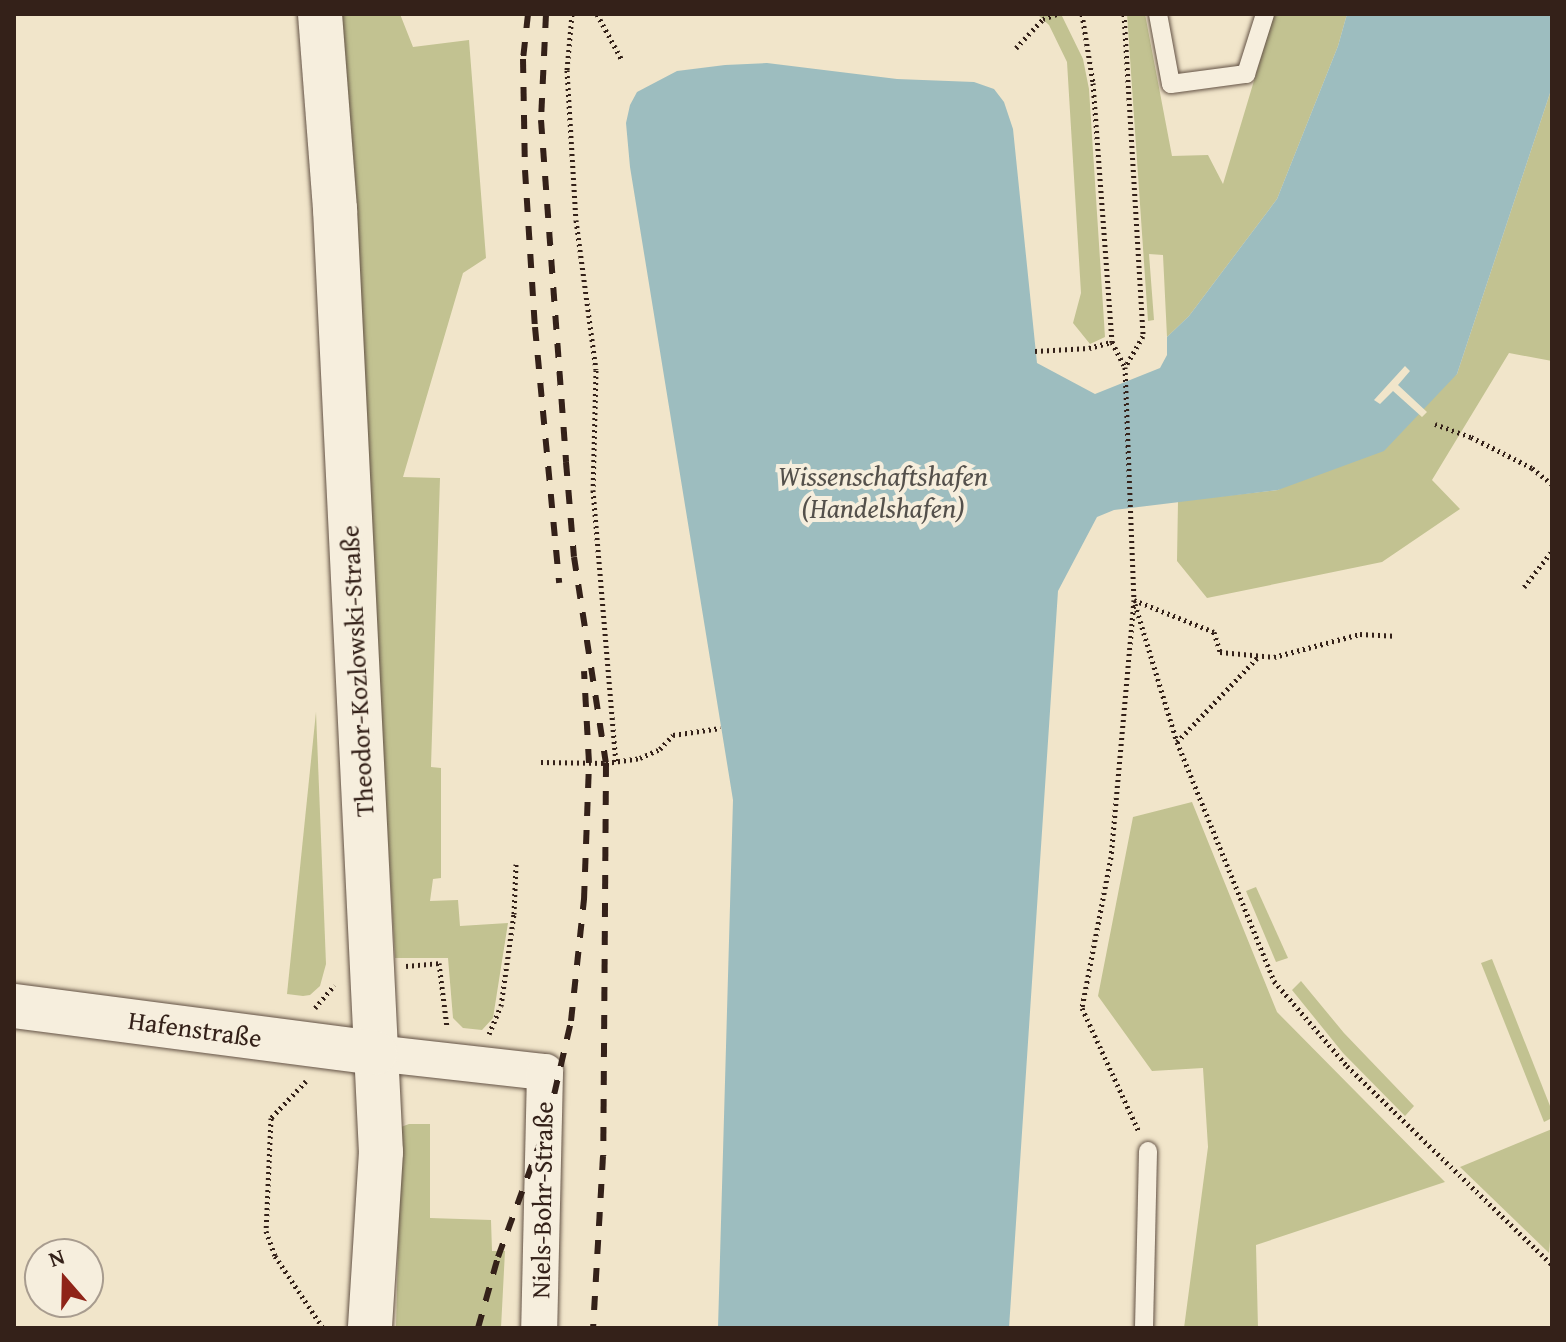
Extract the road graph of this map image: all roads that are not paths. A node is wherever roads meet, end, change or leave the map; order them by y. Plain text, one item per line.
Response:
1 (320, 14) edge
2 (1158, 14) edge
3 (1265, 14) edge
4 (14, 1006) edge
5 (375, 1053) junction
6 (1148, 1151) road end
7 (370, 1328) edge
8 (539, 1328) edge
9 (1144, 1328) edge

1 - 5 main road, Theodor-Kozlowski-Straße
2 - 3 lane
4 - 5 main road, Hafenstraße
5 - 7 main road, Theodor-Kozlowski-Straße
5 - 8 street, Niels-Bohr-Straße
6 - 9 lane

